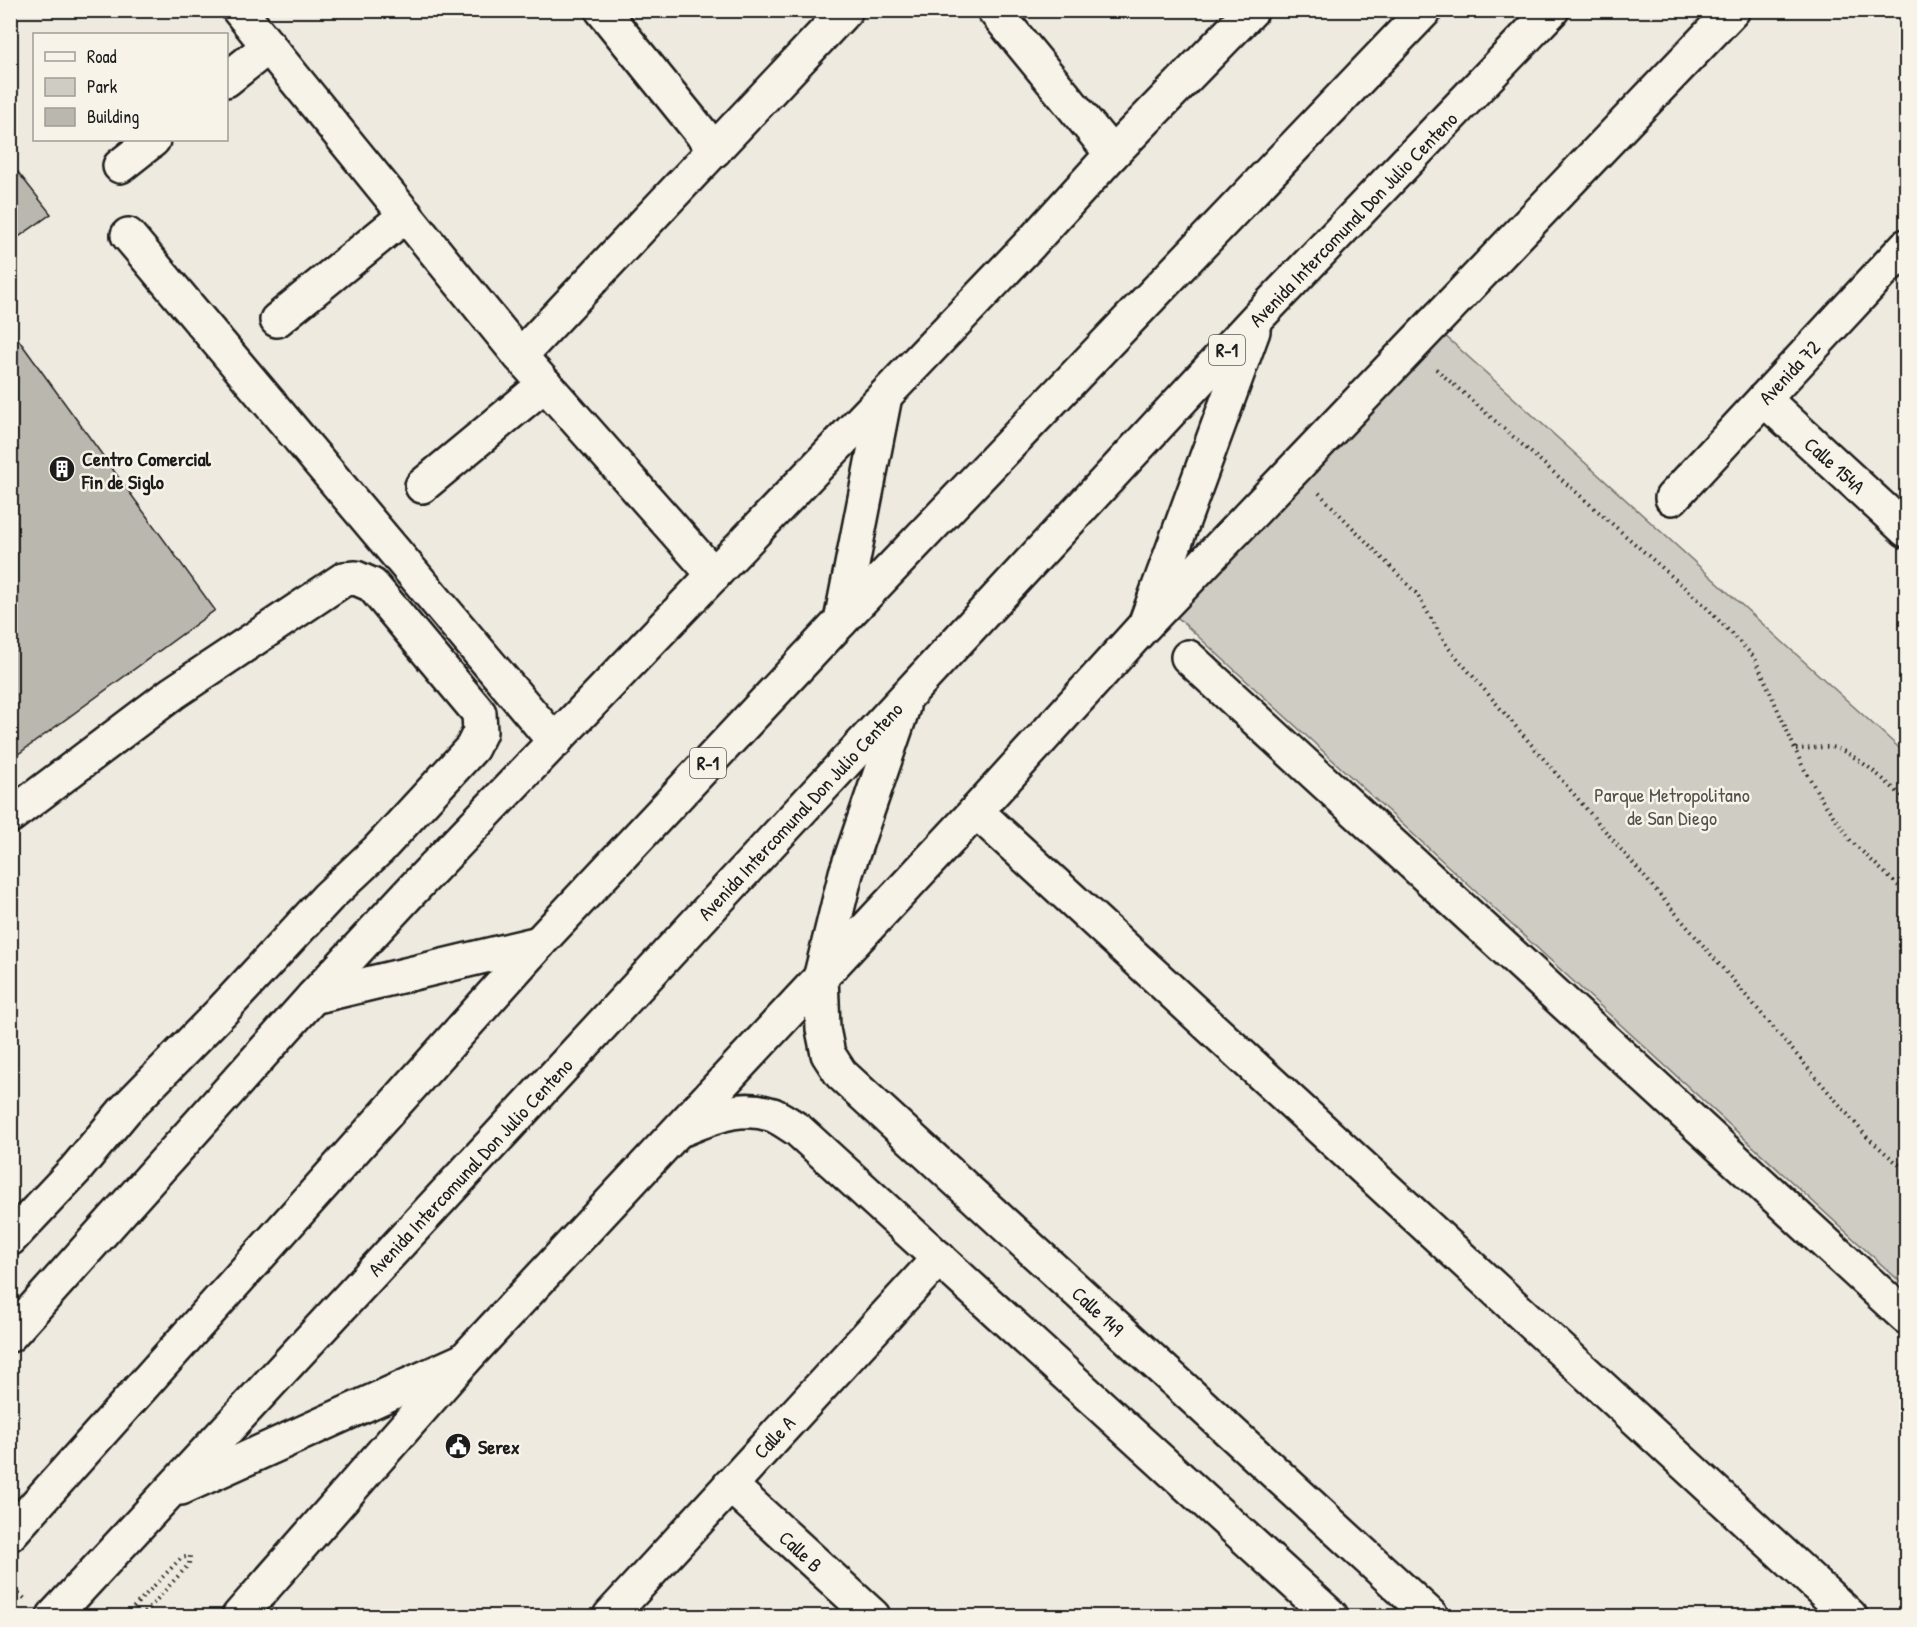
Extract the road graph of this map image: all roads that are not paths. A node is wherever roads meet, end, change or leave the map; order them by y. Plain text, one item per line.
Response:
1 (239, 10) edge
2 (602, 10) edge
3 (846, 10) edge
4 (994, 10) edge
5 (1252, 10) edge
6 (1425, 10) edge
7 (1552, 10) edge
8 (1733, 10) edge
9 (269, 46) junction
10 (228, 78) edge
11 (152, 141) edge
12 (715, 150) junction
13 (1112, 154) junction
14 (120, 166) dead end
15 (406, 215) junction
16 (128, 235) dead end
17 (1906, 246) edge
18 (1257, 318) junction
19 (277, 320) dead end
20 (520, 356) junction
21 (545, 384) junction
22 (885, 396) junction
23 (1764, 399) junction
24 (422, 486) dead end
25 (1672, 498) dead end
26 (1906, 530) edge
27 (714, 575) junction
28 (841, 621) junction
29 (1145, 625) junction
30 (1188, 657) dead end
31 (908, 694) junction
32 (555, 742) junction
33 (976, 811) junction
34 (10, 816) edge
35 (378, 850) junction
36 (414, 888) junction
37 (539, 943) junction
38 (821, 975) junction
39 (313, 997) junction
40 (676, 1131) junction
41 (10, 1239) edge
42 (939, 1258) junction
43 (1906, 1317) edge
44 (10, 1335) edge
45 (464, 1360) junction
46 (730, 1485) junction
47 (168, 1493) junction
48 (10, 1534) edge
49 (54, 1617) edge
50 (239, 1617) edge
51 (610, 1617) edge
52 (873, 1617) edge
53 (1331, 1617) edge
54 (1431, 1617) edge
55 (1850, 1617) edge

1 - 9 street
2 - 12 street
3 - 12 street
4 - 13 street
5 - 13 street
6 - 28 street, R-1
7 - 18 street, Avenida Intercomunal Don Julio Centeno / R-1
8 - 29 street
9 - 10 street
9 - 15 street
11 - 14 street
12 - 20 street
13 - 22 street
15 - 19 street
15 - 20 street
16 - 32 street
17 - 23 street, Avenida 72
18 - 29 street
18 - 31 street, Avenida Intercomunal Don Julio Centeno / R-1
20 - 21 street
21 - 24 street
21 - 27 street
22 - 27 street
22 - 28 street
23 - 25 street, Avenida 72
23 - 26 street, Calle 154A
27 - 32 street
28 - 37 street, R-1
29 - 33 street
30 - 43 street
31 - 38 street
31 - 47 street, Avenida Intercomunal Don Julio Centeno / R-1
32 - 36 street
33 - 38 street
33 - 55 street
34 - 35 street
35 - 36 street
35 - 41 street
36 - 39 street
37 - 39 street
37 - 48 street, R-1
38 - 40 street
38 - 54 street, Calle 149
39 - 44 street
40 - 42 street
40 - 45 street
42 - 46 street, Calle A
42 - 53 street
45 - 47 street
45 - 50 street
46 - 51 street, Calle A
46 - 52 street, Calle B
47 - 49 street, Avenida Intercomunal Don Julio Centeno / R-1

